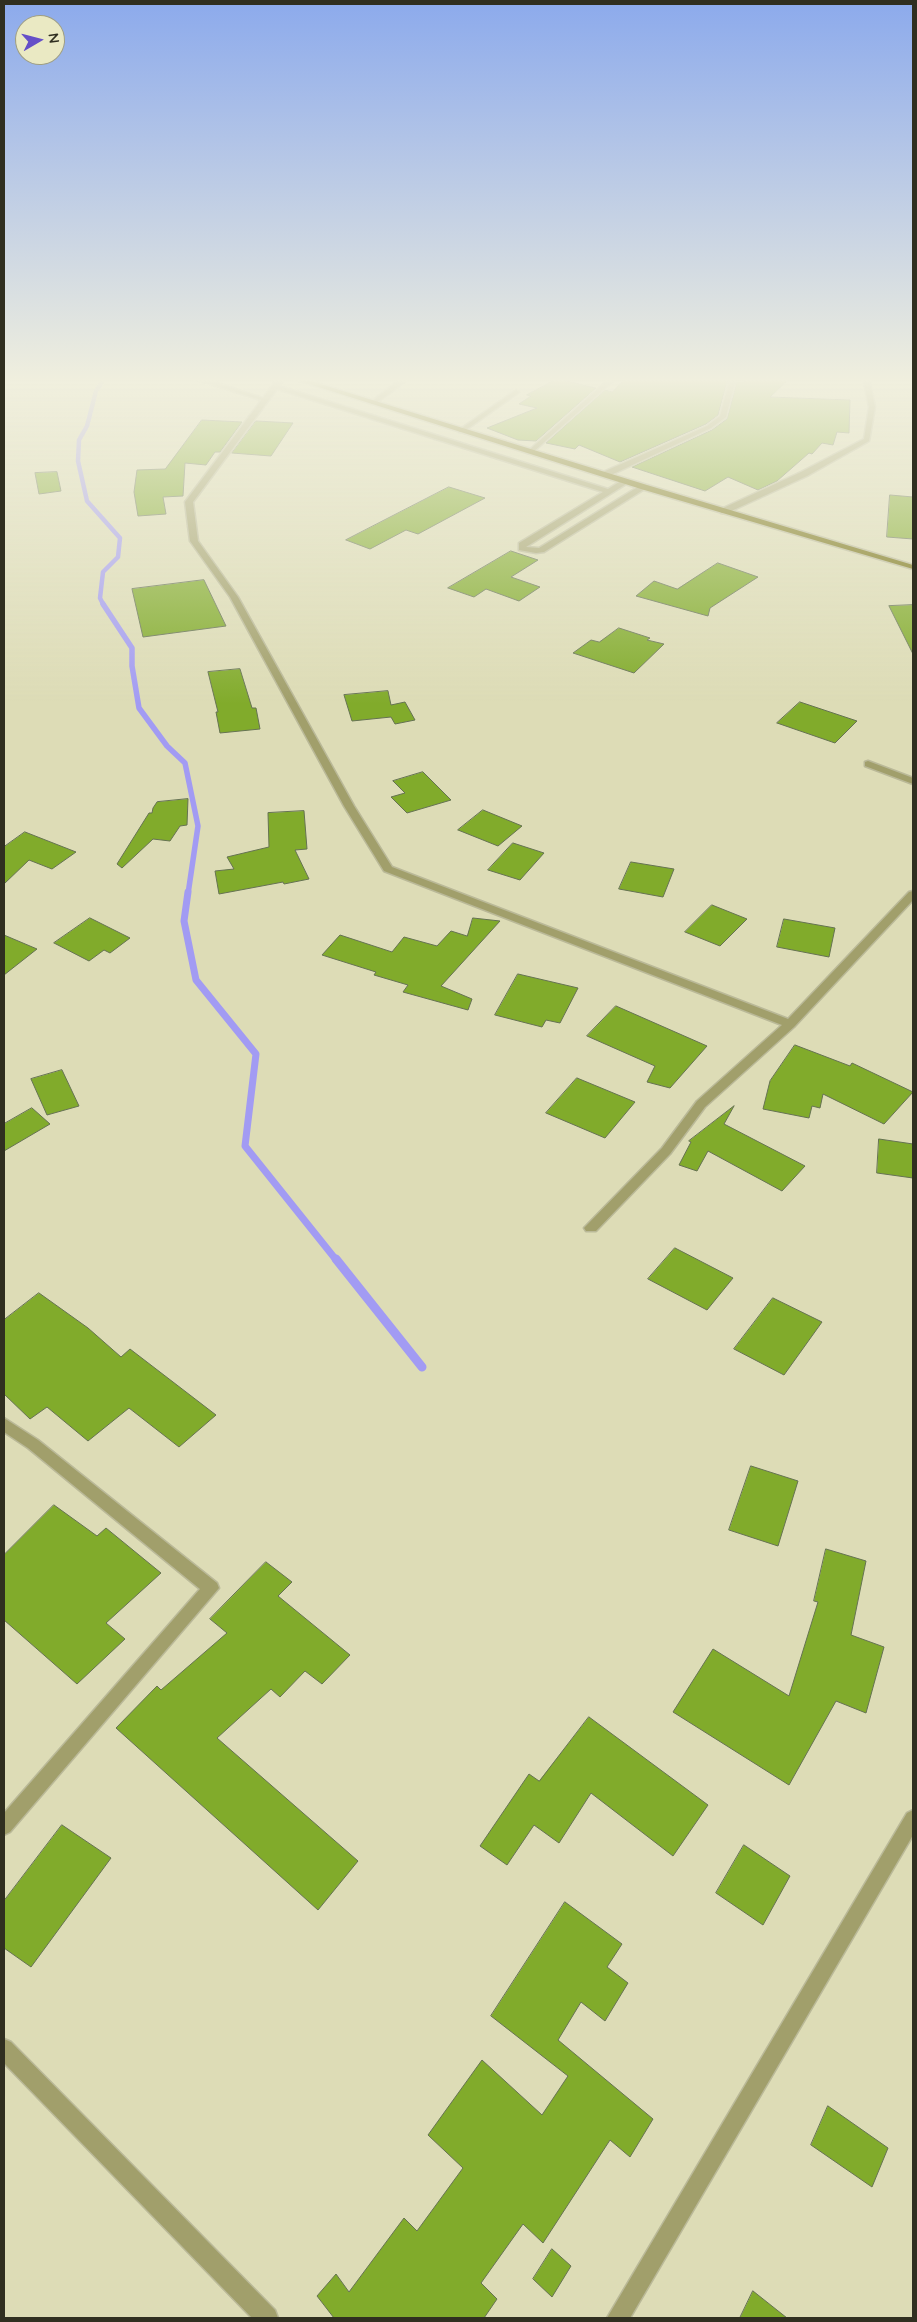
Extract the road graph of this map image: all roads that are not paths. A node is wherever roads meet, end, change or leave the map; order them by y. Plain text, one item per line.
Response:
1 (202, 486) edge
2 (592, 486) edge
3 (619, 486) edge
4 (777, 486) edge
5 (644, 487) joint
6 (610, 492) junction
7 (724, 511) junction
8 (562, 520) junction
9 (582, 526) junction
10 (543, 532) junction
11 (562, 538) junction
12 (913, 567) edge
13 (868, 764) dead end
14 (913, 781) edge
15 (913, 894) edge
16 (790, 1024) junction
17 (591, 1228) dead end
18 (4, 1424) edge
19 (913, 1819) edge
20 (4, 1826) edge
21 (4, 2049) edge
22 (267, 2318) edge
23 (618, 2318) edge

1 - 16 street
2 - 6 street
3 - 6 street
4 - 7 street
5 - 7 main road
5 - 9 street
6 - 8 street
7 - 12 main road
8 - 9 street
8 - 10 street
9 - 11 street
10 - 11 street
10 - 11 street
13 - 14 street
15 - 16 street
16 - 17 street
18 - 20 street
19 - 23 street
21 - 22 street

